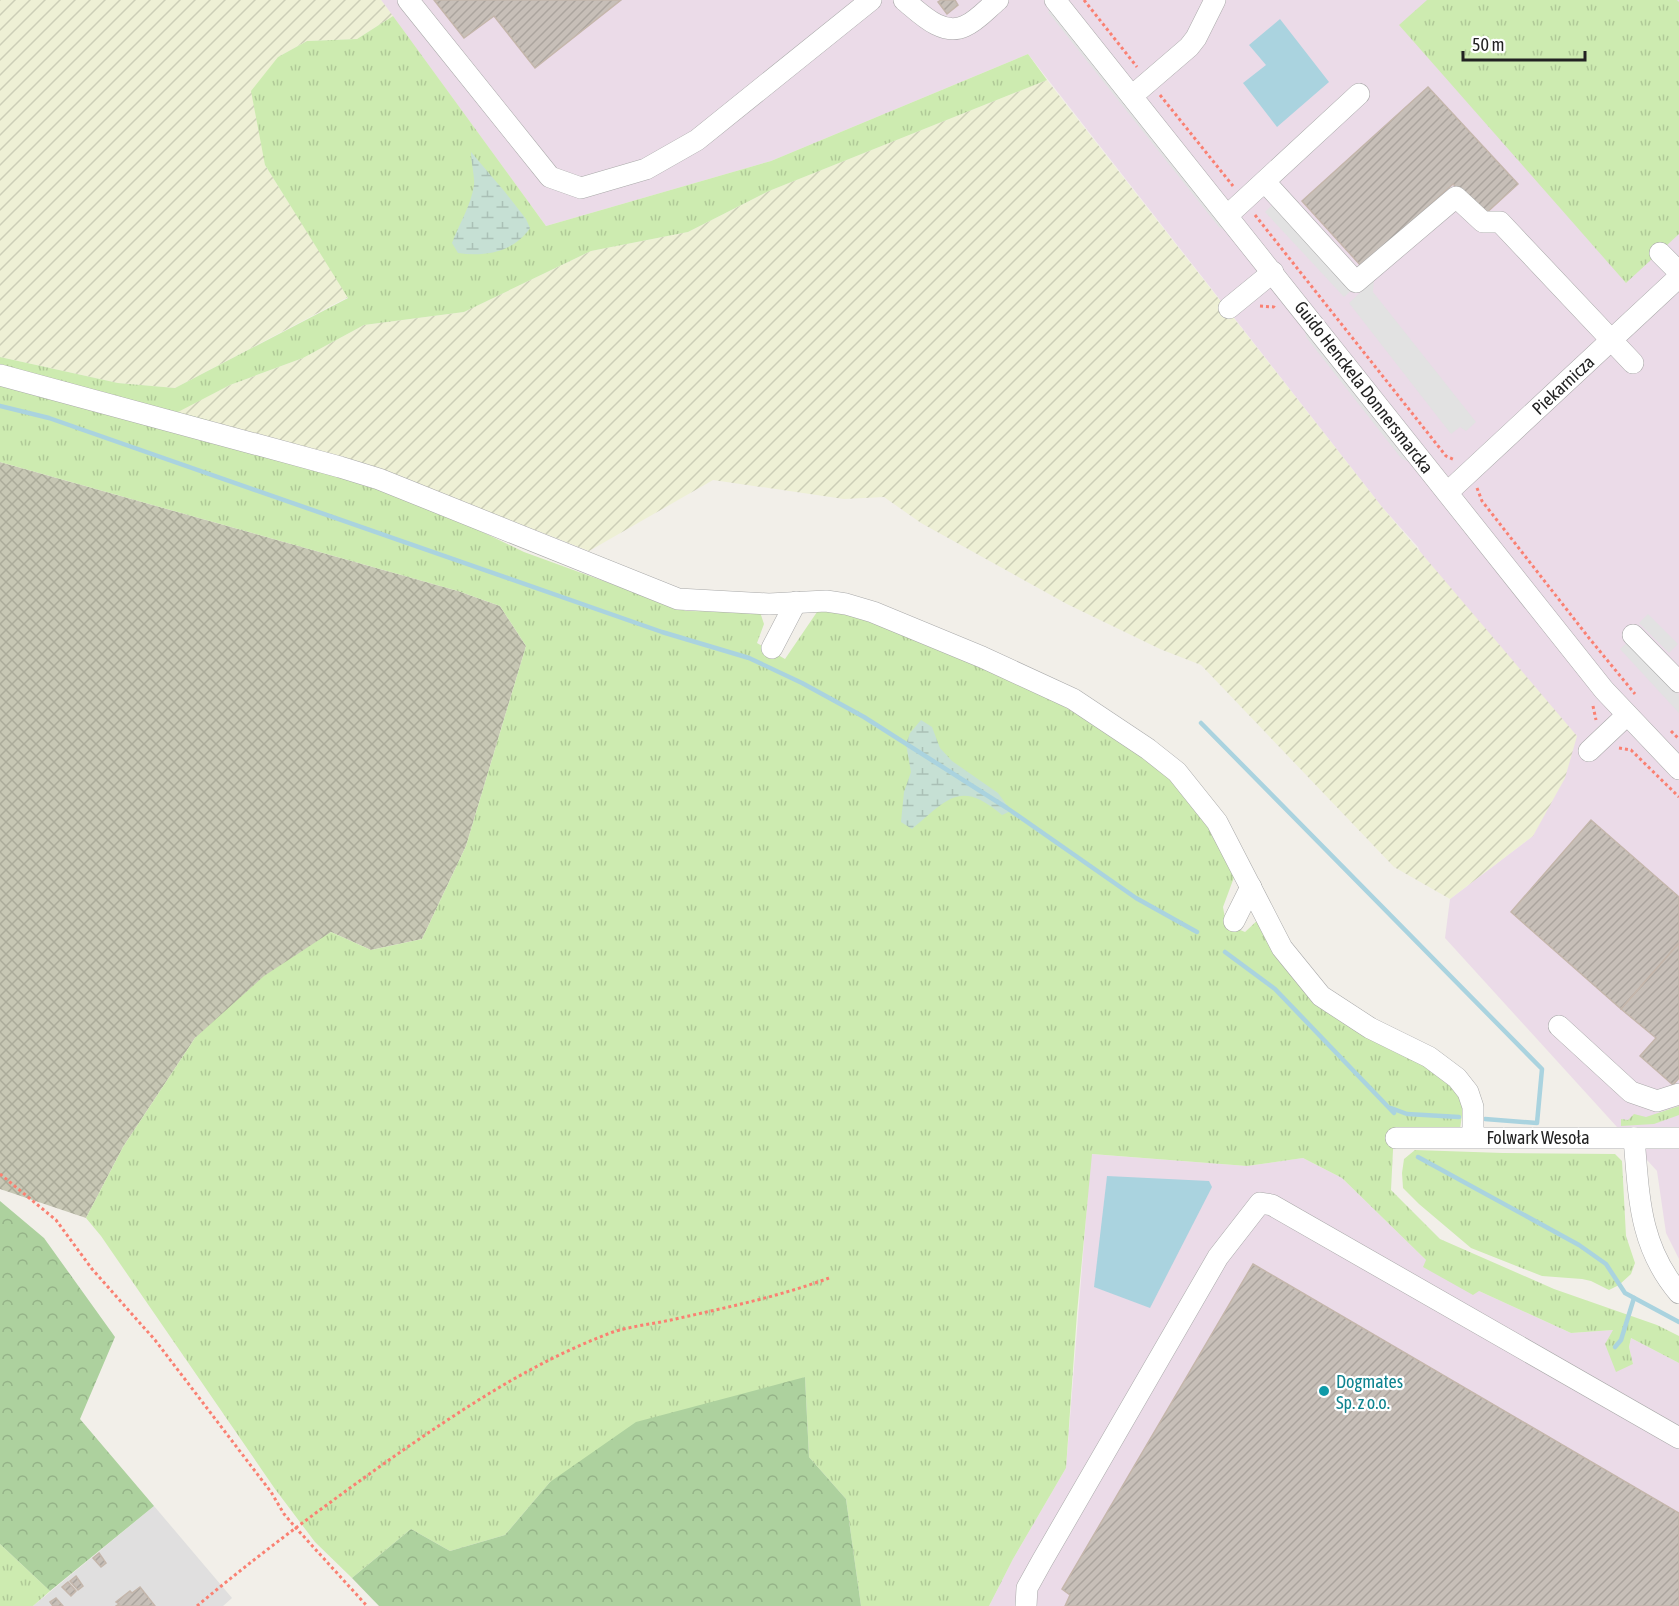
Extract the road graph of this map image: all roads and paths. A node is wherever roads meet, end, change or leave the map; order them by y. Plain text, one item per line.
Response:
1 (408, 0) edge
2 (871, 0) edge
3 (904, 0) edge
4 (998, 0) edge
5 (1055, 0) edge
6 (1084, 0) edge
7 (1215, 0) edge
8 (1149, 82) junction
9 (1359, 94) dead end
10 (1132, 96) junction
11 (1265, 182) junction
12 (1244, 201) junction
13 (1228, 215) junction
14 (1660, 253) dead end
15 (1273, 272) junction
16 (1679, 272) edge
17 (1679, 277) edge
18 (1229, 308) dead end
19 (1611, 340) junction
20 (1633, 363) dead end
21 (0, 375) edge
22 (1459, 462) dead end
23 (1475, 483) dead end
24 (1448, 492) junction
25 (796, 602) junction
26 (1633, 635) dead end
27 (772, 648) dead end
28 (1679, 682) edge
29 (1634, 708) junction
30 (1664, 724) dead end
31 (1679, 740) edge
32 (1589, 751) dead end
33 (1679, 769) edge
34 (1251, 887) junction
35 (1234, 921) dead end
36 (1559, 1026) dead end
37 (1679, 1094) edge
38 (1473, 1137) junction
39 (1396, 1138) dead end
40 (1634, 1138) junction
41 (1679, 1138) edge
42 (0, 1174) edge
43 (829, 1278) dead end
44 (1679, 1293) edge
45 (1679, 1438) edge
46 (296, 1528) junction
47 (197, 1606) edge
48 (367, 1606) edge
49 (1026, 1606) edge

1 - 2 street
3 - 4 street
5 - 10 street, Guido Henckela Donnersmarcka
6 - 8 path
7 - 8 street
8 - 10 street
8 - 12 path
9 - 11 street
10 - 13 street, Guido Henckela Donnersmarcka
11 - 12 street
11 - 19 street
12 - 13 street
12 - 22 path
13 - 15 street, Guido Henckela Donnersmarcka
14 - 16 street
15 - 18 street
15 - 24 street, Guido Henckela Donnersmarcka
17 - 19 street, Piekarnicza
19 - 20 street
19 - 24 street, Piekarnicza
21 - 25 street
23 - 29 path
24 - 29 street, Guido Henckela Donnersmarcka
25 - 27 street
25 - 34 street
26 - 28 street
29 - 32 street
29 - 33 street, Guido Henckela Donnersmarcka
30 - 31 path
34 - 35 street
34 - 38 street
36 - 37 street
38 - 39 street, Folwark Wesoła
38 - 40 street, Folwark Wesoła
40 - 41 street, Folwark Wesoła
40 - 44 street
42 - 46 path
43 - 46 path
45 - 49 street
46 - 47 path
46 - 48 path

